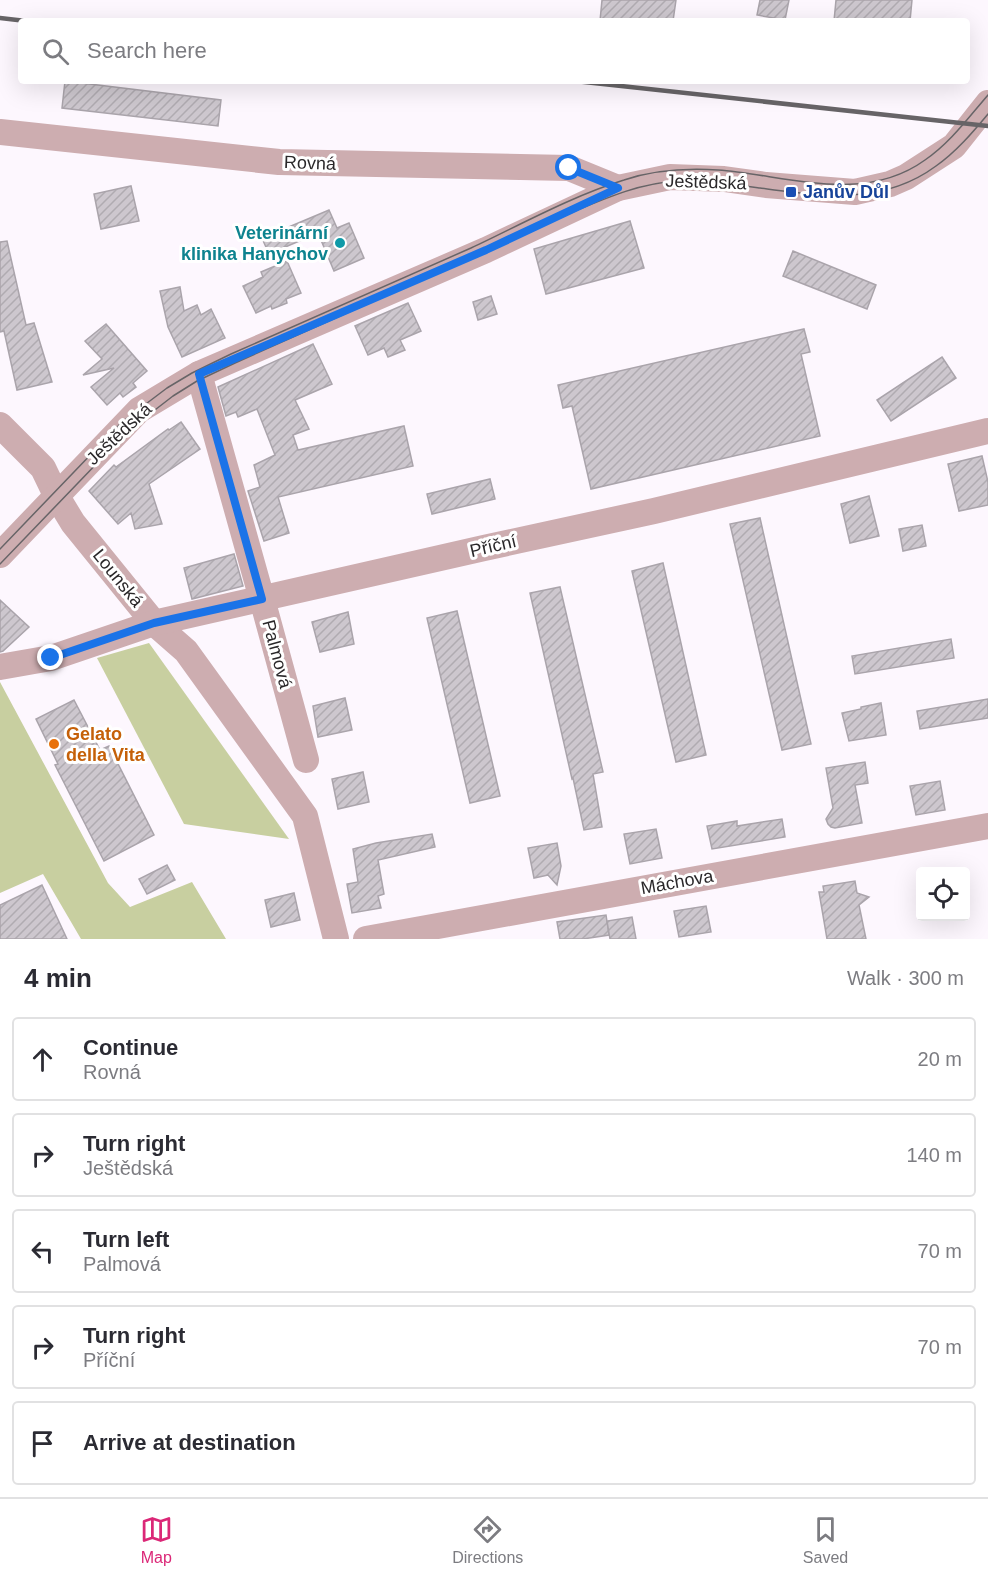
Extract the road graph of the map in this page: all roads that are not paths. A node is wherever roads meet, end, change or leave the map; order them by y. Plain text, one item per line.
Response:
1 (988, 103) edge
2 (0, 132) edge
3 (618, 188) junction
4 (199, 374) junction
5 (0, 425) edge
6 (988, 430) edge
7 (56, 495) junction
8 (0, 555) edge
9 (262, 599) junction
10 (154, 623) junction
11 (0, 667) edge
12 (306, 760) dead end
13 (988, 825) edge
14 (336, 939) edge
15 (366, 939) edge

1 - 3 street, Ještědská
2 - 3 street, Rovná
3 - 4 street, Ještědská
4 - 7 street, Ještědská
4 - 9 street, Palmová
5 - 7 street, Lounská
6 - 9 street, Příční
7 - 8 street, Ještědská
7 - 10 street, Lounská
9 - 10 street, Příční
9 - 12 street, Palmová
10 - 11 street, Příční
10 - 14 street, Lounská
13 - 15 street, Máchova

